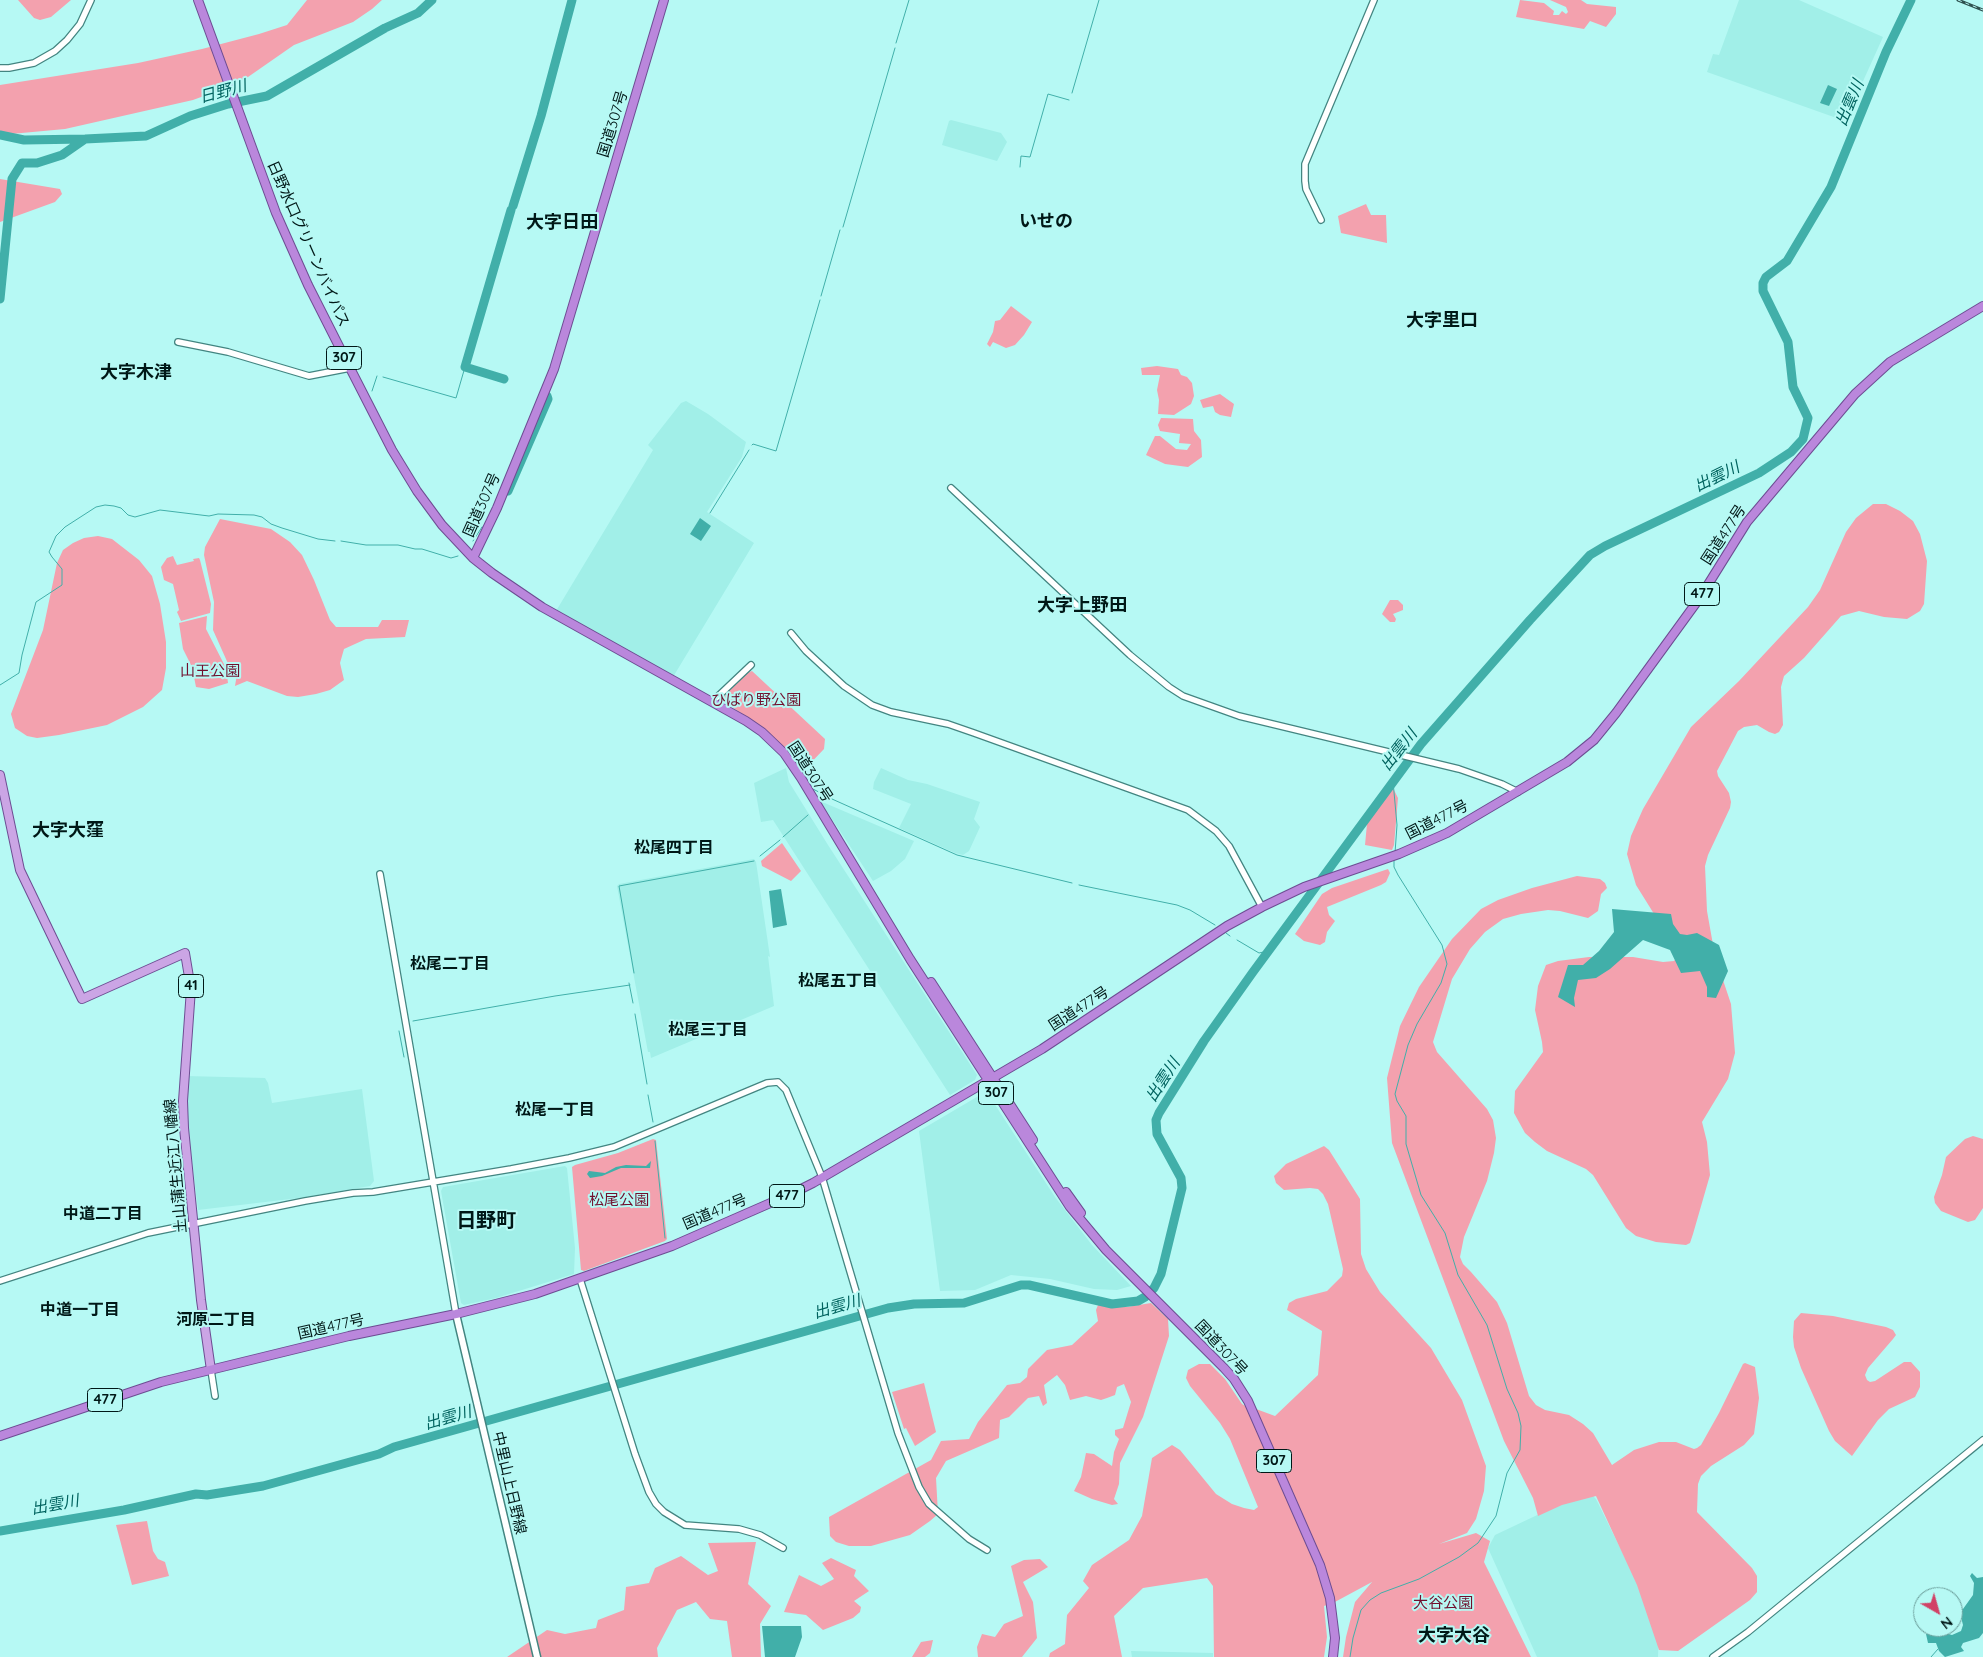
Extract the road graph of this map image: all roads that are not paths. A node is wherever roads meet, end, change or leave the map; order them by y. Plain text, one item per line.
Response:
1 (91, 0) edge
2 (198, 0) edge
3 (664, 0) edge
4 (1374, 0) edge
5 (0, 68) edge
6 (1320, 220) dead end
7 (1983, 306) edge
8 (178, 342) dead end
9 (350, 368) junction
10 (951, 488) dead end
11 (473, 558) junction
12 (791, 633) dead end
13 (750, 665) dead end
14 (713, 701) junction
15 (0, 775) edge
16 (1518, 792) junction
17 (380, 874) dead end
18 (1262, 907) junction
19 (991, 1080) junction
20 (822, 1177) junction
21 (433, 1182) junction
22 (195, 1223) junction
23 (580, 1279) junction
24 (0, 1281) edge
25 (456, 1314) junction
26 (211, 1370) junction
27 (215, 1396) dead end
28 (0, 1436) edge
29 (1983, 1440) edge
30 (783, 1548) dead end
31 (986, 1550) dead end
32 (536, 1657) edge
33 (1333, 1657) edge
34 (1713, 1657) edge

1 - 5 street
2 - 9 highway, 日野水口グリーンバイパス / 307
3 - 11 highway, 国道307号
4 - 6 street
7 - 16 highway, 国道477号 / 477
8 - 9 street
9 - 11 highway, 日野水口グリーンバイパス / 307
10 - 16 street
11 - 14 highway, 国道307号 / 307
12 - 18 street
13 - 14 street
14 - 19 highway, 国道307号 / 307
15 - 22 main road, 土山蒲生近江八幡線 / 41
16 - 18 highway, 国道477号 / 477
17 - 21 street
18 - 19 highway, 国道477号 / 477
19 - 20 highway, 国道477号 / 477
19 - 33 highway, 国道307号 / 307
20 - 21 street
20 - 23 highway, 国道477号 / 477
20 - 31 street
21 - 22 street
21 - 25 street
22 - 24 street
22 - 26 main road, 土山蒲生近江八幡線 / 41
23 - 25 highway, 国道477号 / 477
23 - 30 street
25 - 26 highway, 国道477号 / 477
25 - 32 main road, 中里山上日野線
26 - 27 street
26 - 28 highway, 国道477号 / 477
29 - 34 street

